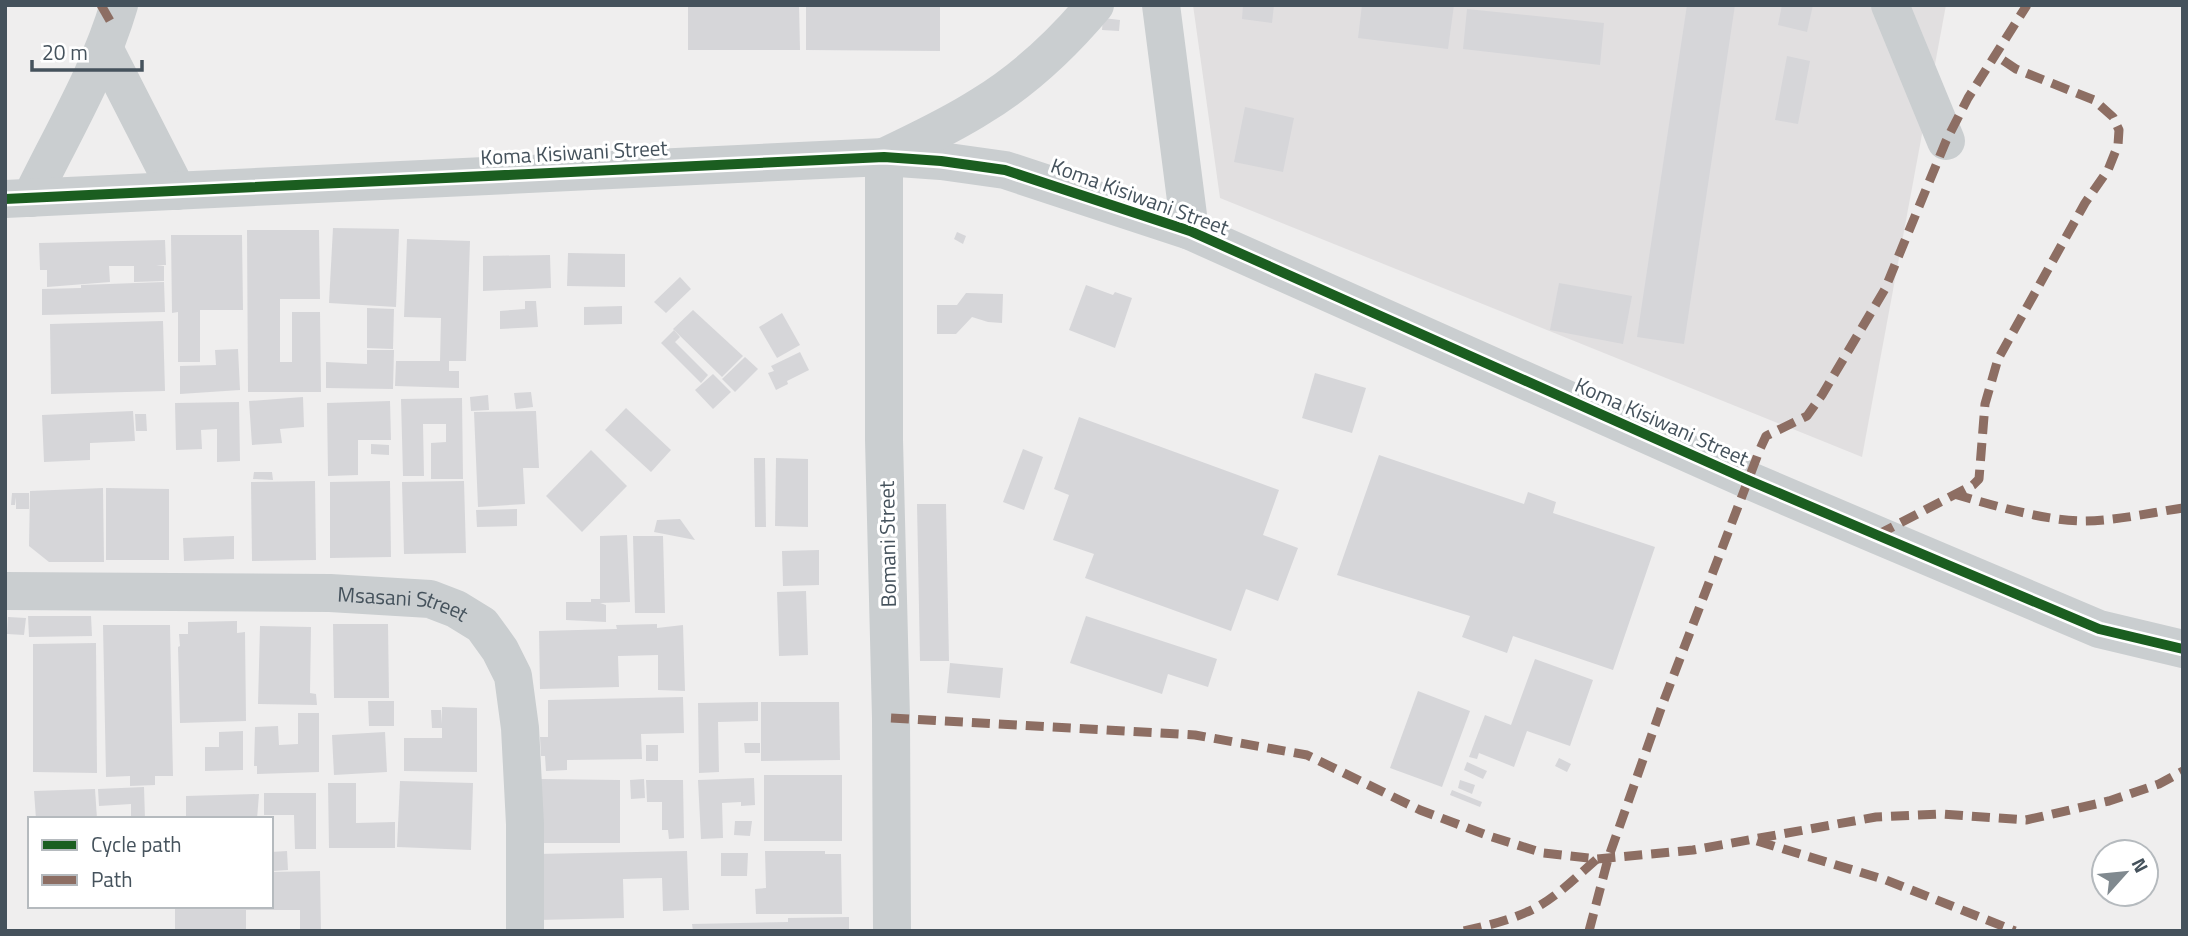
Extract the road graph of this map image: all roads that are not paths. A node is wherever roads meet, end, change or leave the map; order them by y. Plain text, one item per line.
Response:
1 (119, 5) edge
2 (1096, 5) edge
3 (1161, 5) edge
4 (1891, 5) edge
5 (105, 50) junction
6 (1946, 141) dead end
7 (884, 157) junction
8 (177, 191) junction
9 (18, 199) edge
10 (1190, 231) junction
11 (5, 591) edge
12 (2183, 649) edge
13 (525, 931) edge
14 (892, 931) edge

1 - 5 street
2 - 7 street
3 - 10 street
4 - 6 street
5 - 8 street
5 - 9 street
7 - 8 street, Koma Kisiwani Street
7 - 10 street, Koma Kisiwani Street
7 - 14 street, Bomani Street
8 - 9 street, Koma Kisiwani Street
10 - 12 street, Koma Kisiwani Street
11 - 13 street, Msasani Street

